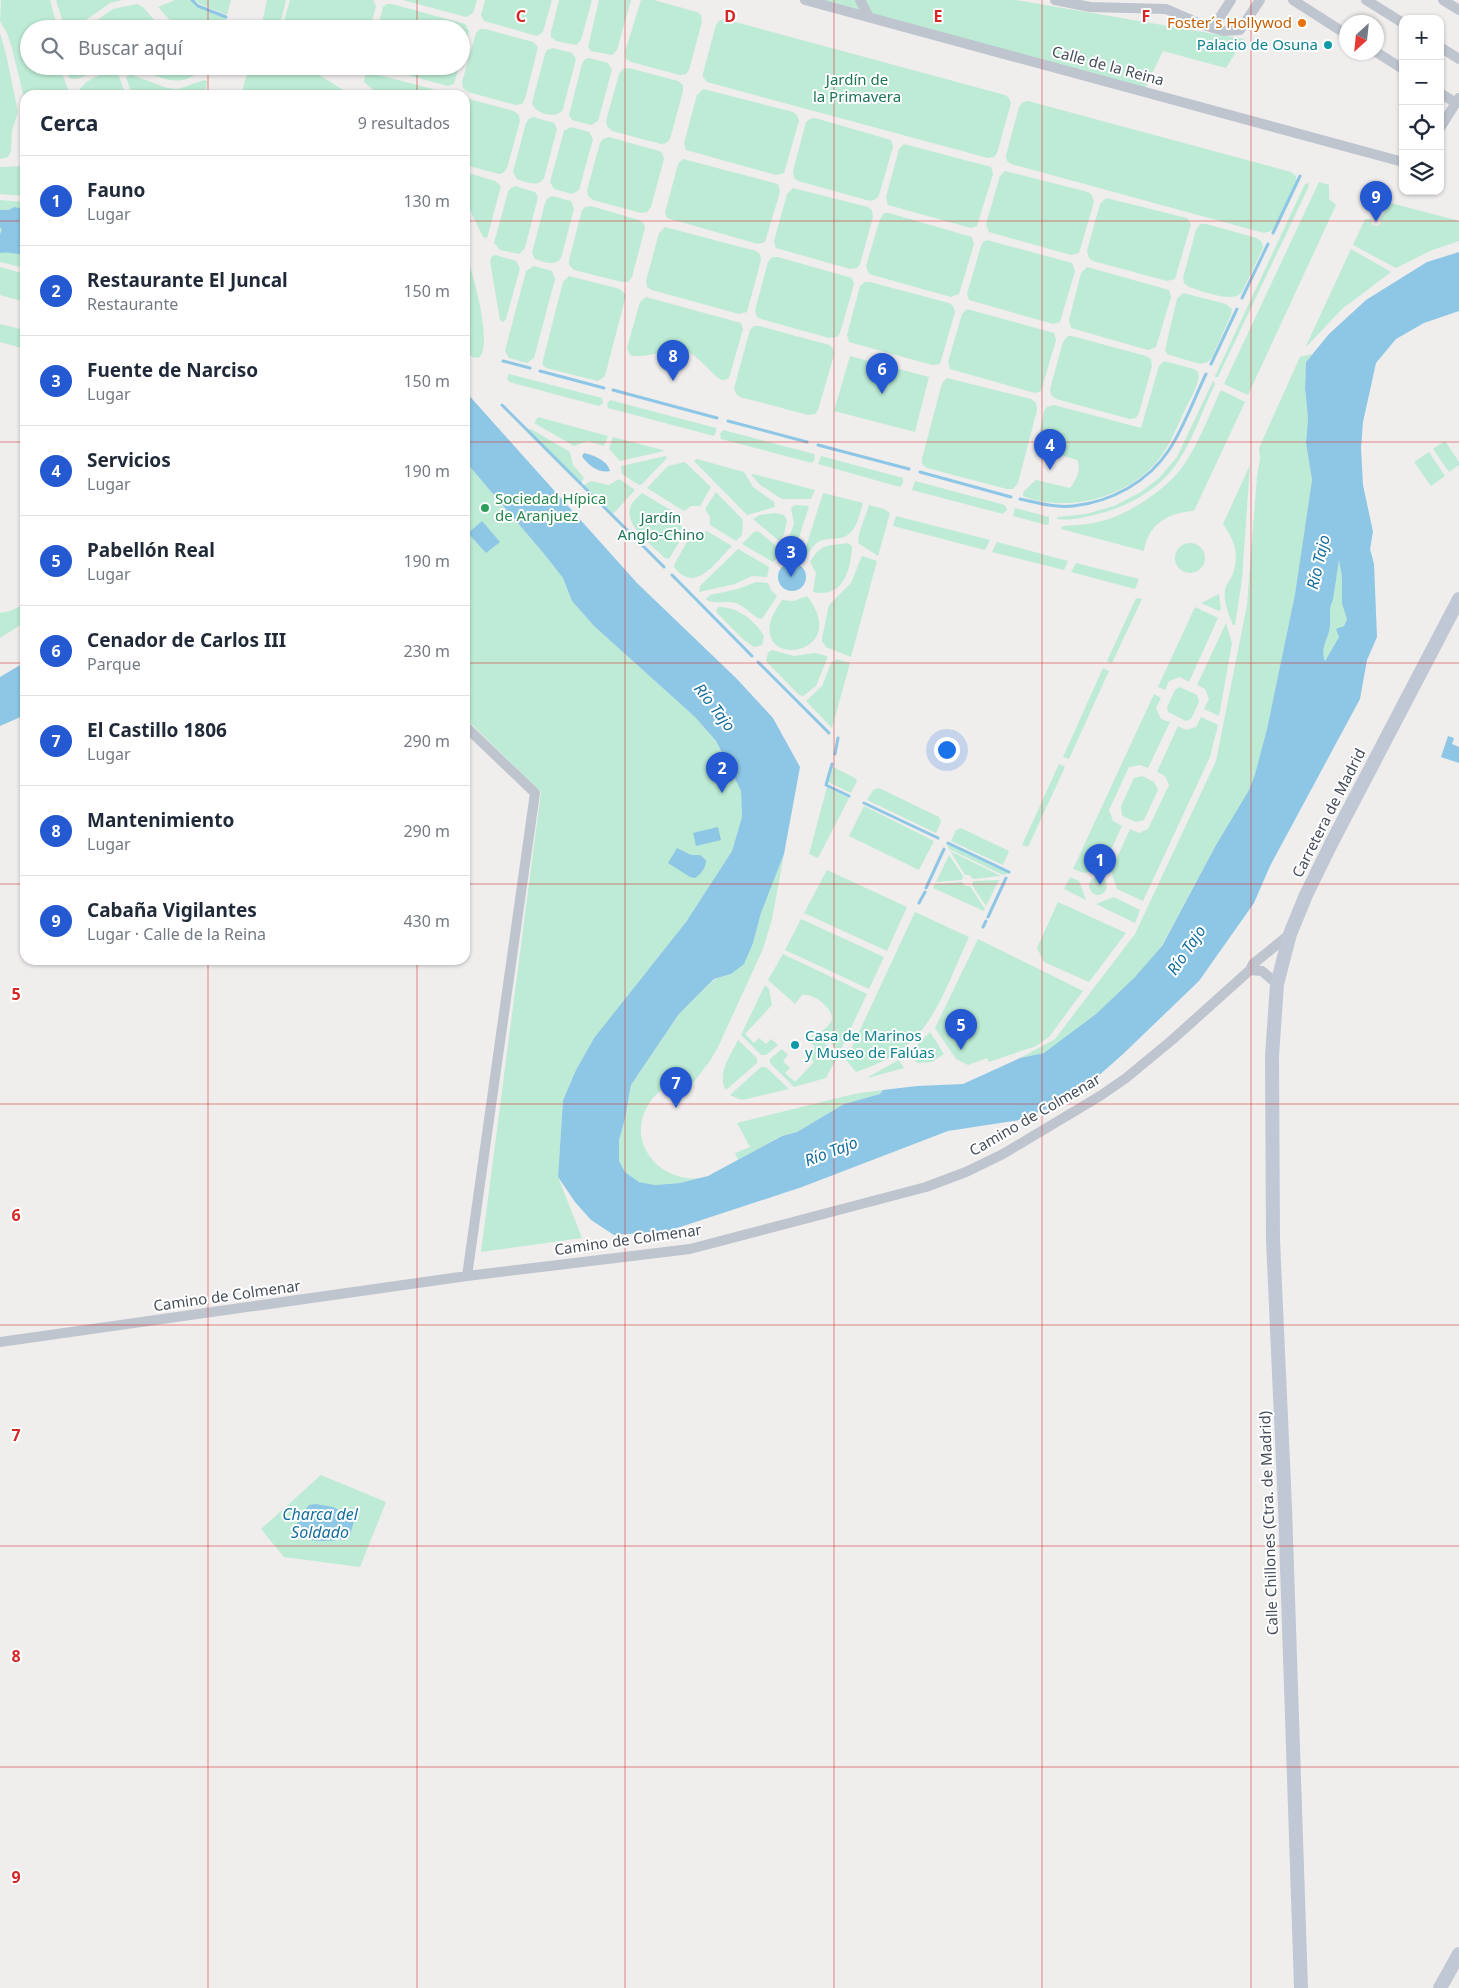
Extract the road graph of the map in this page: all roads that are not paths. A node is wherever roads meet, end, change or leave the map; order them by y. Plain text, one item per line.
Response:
1 (805, 0) edge
2 (860, 0) edge
3 (1055, 0) edge
4 (1231, 0) edge
5 (1260, 0) edge
6 (1293, 0) edge
7 (1366, 0) edge
8 (1443, 0) edge
9 (830, 2) edge
10 (1459, 10) edge
11 (869, 17) junction
12 (1399, 21) edge
13 (1213, 28) junction
14 (1339, 30) edge
15 (1444, 50) edge
16 (1384, 57) edge
17 (1459, 59) edge
18 (1399, 66) edge
19 (1444, 95) edge
20 (1458, 100) edge
21 (1444, 122) edge
22 (1399, 161) edge
23 (1459, 599) edge
24 (470, 731) edge
25 (1290, 934) junction
26 (1250, 970) junction
27 (1277, 984) junction
28 (1272, 1056) joint
29 (468, 1276) junction
30 (0, 1342) edge
31 (1459, 1954) edge
32 (1301, 1988) edge
33 (1440, 1988) edge

1 - 9 street, Calle de la Reina
2 - 11 street
3 - 13 street
4 - 13 street
5 - 13 street
6 - 14 street
7 - 12 street
8 - 10 street
9 - 11 street, Calle de la Reina
11 - 22 street, Calle de la Reina
15 - 17 street
16 - 18 street
19 - 20 street
20 - 21 street
23 - 25 main road, Carretera de Madrid
24 - 29 street
25 - 26 street, Camino de Colmenar
25 - 27 main road, Carretera de Madrid
26 - 27 street
26 - 29 street, Camino de Colmenar
27 - 28 main road, Carretera de Madrid
28 - 32 main road, Calle Chillones (Ctra. de Madrid)
29 - 30 street, Camino de Colmenar
31 - 33 main road

